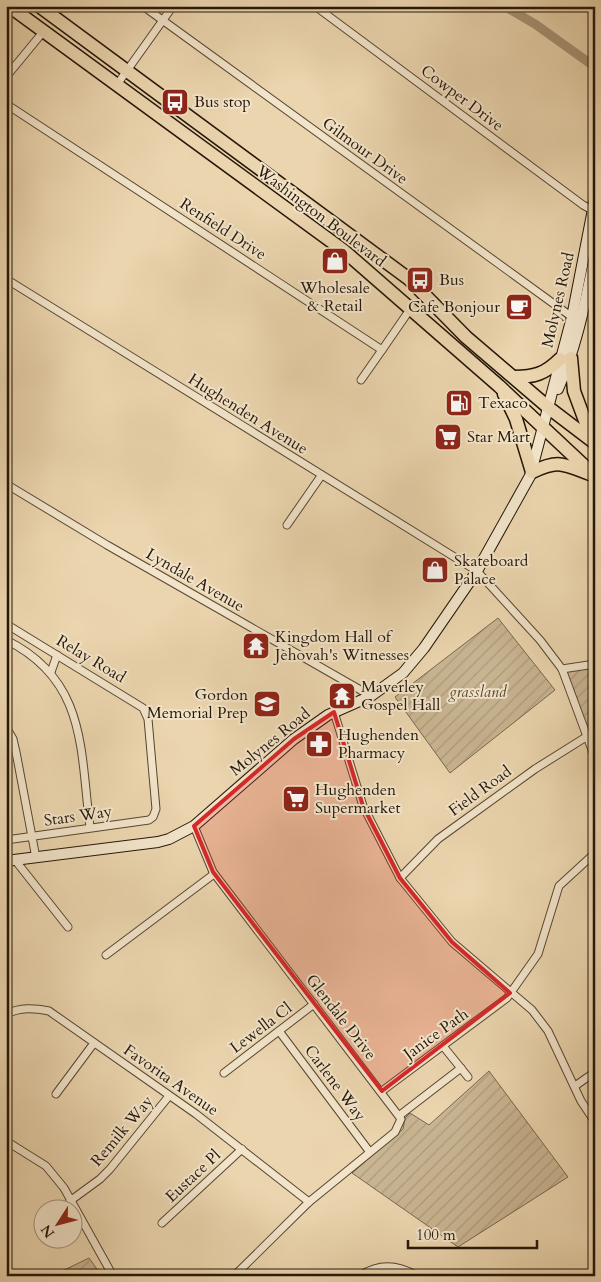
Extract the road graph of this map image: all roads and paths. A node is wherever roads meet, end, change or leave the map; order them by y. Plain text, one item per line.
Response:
1 (9, 6) edge
2 (38, 6) edge
3 (143, 6) edge
4 (173, 6) edge
5 (315, 6) edge
6 (162, 21) junction
7 (43, 32) junction
8 (126, 72) junction
9 (6, 77) edge
10 (116, 86) junction
11 (6, 104) edge
12 (594, 204) edge
13 (595, 256) edge
14 (6, 279) edge
15 (411, 308) junction
16 (572, 317) junction
17 (382, 350) junction
18 (566, 359) junction
19 (514, 377) junction
20 (361, 380) dead end
21 (499, 386) junction
22 (549, 408) junction
23 (544, 427) junction
24 (594, 443) edge
25 (532, 472) junction
26 (321, 476) junction
27 (595, 476) edge
28 (6, 484) edge
29 (287, 525) dead end
30 (477, 571) junction
31 (6, 624) edge
32 (6, 640) edge
33 (57, 655) junction
34 (595, 664) edge
35 (562, 669) junction
36 (51, 672) junction
37 (371, 696) junction
38 (334, 712) junction
39 (6, 727) edge
40 (586, 737) junction
41 (595, 758) edge
42 (154, 818) joint
43 (194, 826) junction
44 (90, 828) junction
45 (32, 837) junction
46 (6, 840) edge
47 (595, 854) edge
48 (36, 858) junction
49 (11, 861) edge
50 (214, 874) junction
51 (400, 878) junction
52 (68, 927) dead end
53 (106, 955) dead end
54 (508, 995) junction
55 (314, 1004) junction
56 (6, 1014) edge
57 (279, 1032) junction
58 (94, 1043) junction
59 (443, 1046) junction
60 (461, 1068) junction
61 (224, 1072) dead end
62 (595, 1072) edge
63 (468, 1077) dead end
64 (575, 1086) junction
65 (382, 1091) junction
66 (56, 1094) dead end
67 (170, 1096) junction
68 (400, 1114) junction
69 (595, 1122) edge
70 (6, 1141) edge
71 (242, 1149) junction
72 (369, 1151) junction
73 (69, 1200) edge
74 (71, 1200) edge
75 (309, 1202) junction
76 (82, 1222) edge
77 (162, 1223) dead end
78 (113, 1276) edge
79 (234, 1276) edge
80 (360, 1276) edge
81 (417, 1276) edge

1 - 7 highway, Washington Boulevard
2 - 8 highway, Washington Boulevard
3 - 6 street, Gilmour Drive
4 - 6 street
5 - 12 street, Cowper Drive
6 - 8 street
6 - 16 street, Gilmour Drive
7 - 9 street
7 - 10 highway, Washington Boulevard
8 - 10 street
8 - 19 highway, Washington Boulevard
10 - 15 highway, Washington Boulevard
11 - 17 street, Renfield Drive
12 - 16 main road, Molynes Road
13 - 18 main road, Molynes Road
14 - 26 street, Hughenden Avenue
15 - 17 street
15 - 21 highway, Washington Boulevard
16 - 18 main road, Molynes Road
17 - 20 street
18 - 19 highway
18 - 22 main road, Molynes Road
18 - 24 highway
19 - 22 highway, Washington Boulevard
21 - 23 highway, Washington Boulevard
21 - 25 highway
22 - 23 main road, Molynes Road
22 - 24 highway, Washington Boulevard
23 - 25 main road, Molynes Road
23 - 27 highway, Washington Boulevard
25 - 27 highway
25 - 30 main road, Molynes Road
26 - 29 street
26 - 30 street, Hughenden Avenue
28 - 37 street, Lyndale Avenue
30 - 35 street, Hughenden Avenue
30 - 37 main road, Molynes Road
31 - 33 street, Relay Road
32 - 36 street
33 - 36 street
33 - 42 street, Relay Road
34 - 35 street
35 - 40 street, Hughenden Avenue
36 - 44 street
37 - 38 main road, Molynes Road
38 - 43 main road, Molynes Road
38 - 51 street
39 - 45 street
40 - 41 street, Hughenden Avenue
40 - 51 street, Field Road
42 - 44 street, Stars Way
43 - 48 main road, Molynes Road
43 - 50 street, Glendale Drive
44 - 45 street, Stars Way
45 - 46 street, Stars Way
45 - 48 street
47 - 54 street, Janice Path
48 - 49 main road, Molynes Road
49 - 52 street
50 - 53 street
50 - 55 street, Glendale Drive
51 - 54 street
54 - 59 street, Janice Path
54 - 64 street
55 - 57 street, Lewella Cl
55 - 65 street, Glendale Drive
56 - 58 street, Favorita Avenue
57 - 61 street, Lewella Cl
57 - 72 street, Carlene Way
58 - 66 street
58 - 67 street, Favorita Avenue
59 - 60 street
59 - 65 street, Janice Path
60 - 63 street
60 - 68 street
62 - 64 street
64 - 69 street
65 - 68 street, Glendale Drive
67 - 71 street, Favorita Avenue
67 - 74 street, Remilk Way
68 - 72 street
70 - 73 street
71 - 75 street, Favorita Avenue
71 - 77 street, Eustace Pl
72 - 75 street
75 - 79 street
76 - 78 street
80 - 81 street

